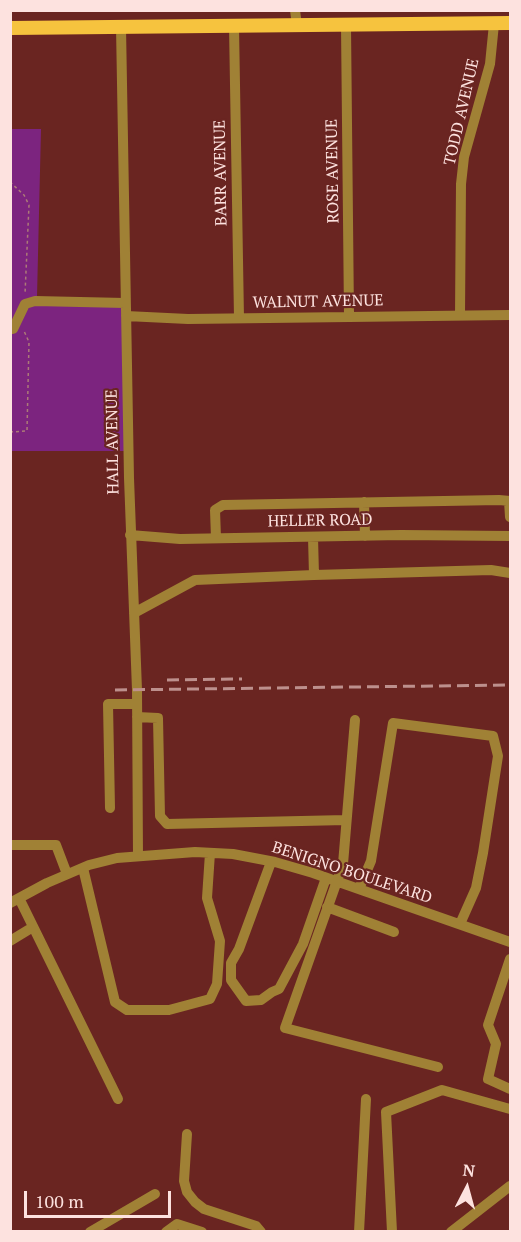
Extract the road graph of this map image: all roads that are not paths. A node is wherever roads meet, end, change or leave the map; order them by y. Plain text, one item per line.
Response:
1 (295, 10) edge
2 (494, 24) junction
3 (510, 24) edge
4 (234, 26) junction
5 (297, 26) junction
6 (346, 26) junction
7 (121, 27) junction
8 (10, 28) edge
9 (125, 303) junction
10 (460, 315) junction
11 (510, 315) edge
12 (126, 316) junction
13 (349, 316) junction
14 (239, 318) junction
15 (10, 329) edge
16 (510, 501) edge
17 (364, 502) junction
18 (510, 518) edge
19 (130, 535) junction
20 (365, 536) junction
21 (510, 536) edge
22 (314, 537) junction
23 (216, 538) junction
24 (510, 573) edge
25 (314, 575) junction
26 (134, 613) junction
27 (137, 704) junction
28 (137, 717) junction
29 (355, 720) dead end
30 (110, 808) dead end
31 (346, 820) junction
32 (10, 845) edge
33 (210, 853) junction
34 (138, 856) junction
35 (271, 862) junction
36 (83, 868) junction
37 (67, 874) junction
38 (331, 879) junction
39 (359, 889) junction
40 (15, 901) edge
41 (327, 907) junction
42 (460, 924) junction
43 (33, 927) junction
44 (394, 932) dead end
45 (10, 941) edge
46 (510, 942) edge
47 (510, 959) edge
48 (438, 1067) dead end
49 (510, 1089) edge
50 (118, 1099) dead end
51 (366, 1099) dead end
52 (510, 1109) edge
53 (187, 1134) dead end
54 (510, 1186) edge
55 (155, 1194) dead end
56 (457, 1230) edge
57 (90, 1232) edge
58 (166, 1232) edge
59 (202, 1232) edge
60 (261, 1232) edge
61 (359, 1232) edge
62 (392, 1232) edge

1 - 5 street
2 - 3 main road
2 - 6 main road
2 - 10 street, TODD AVENUE
4 - 5 main road
4 - 7 main road
4 - 14 street, BARR AVENUE
5 - 6 main road
6 - 13 street, ROSE AVENUE
7 - 8 main road
7 - 9 street, HALL AVENUE
9 - 12 street, HALL AVENUE
9 - 15 street
10 - 11 street, WALNUT AVENUE
10 - 13 street, WALNUT AVENUE
12 - 14 street, WALNUT AVENUE
12 - 19 street, HALL AVENUE
13 - 14 street, WALNUT AVENUE
16 - 17 street
16 - 18 street
17 - 20 street
17 - 23 street
19 - 23 street, HELLER ROAD
19 - 26 street, HALL AVENUE
20 - 21 street, HELLER ROAD
20 - 22 street, HELLER ROAD
22 - 23 street, HELLER ROAD
22 - 25 street
24 - 25 street
25 - 26 street
26 - 27 street, HALL AVENUE
27 - 28 street, HALL AVENUE
27 - 30 street
28 - 31 street
28 - 34 street, HALL AVENUE
29 - 31 street
31 - 38 street
32 - 37 street
33 - 34 street, BENIGNO BOULEVARD
33 - 35 street, BENIGNO BOULEVARD
33 - 36 street
34 - 36 street, BENIGNO BOULEVARD
35 - 38 street, BENIGNO BOULEVARD
35 - 38 street
36 - 37 street, BENIGNO BOULEVARD
37 - 40 street, BENIGNO BOULEVARD
38 - 39 street, BENIGNO BOULEVARD
38 - 41 street
39 - 42 street, BENIGNO BOULEVARD
39 - 42 street
40 - 43 street
41 - 44 street
41 - 48 street
42 - 46 street, BENIGNO BOULEVARD
43 - 45 street
43 - 50 street
47 - 49 street
51 - 61 street
52 - 62 street
53 - 60 street
54 - 56 street
55 - 57 street
58 - 59 street

